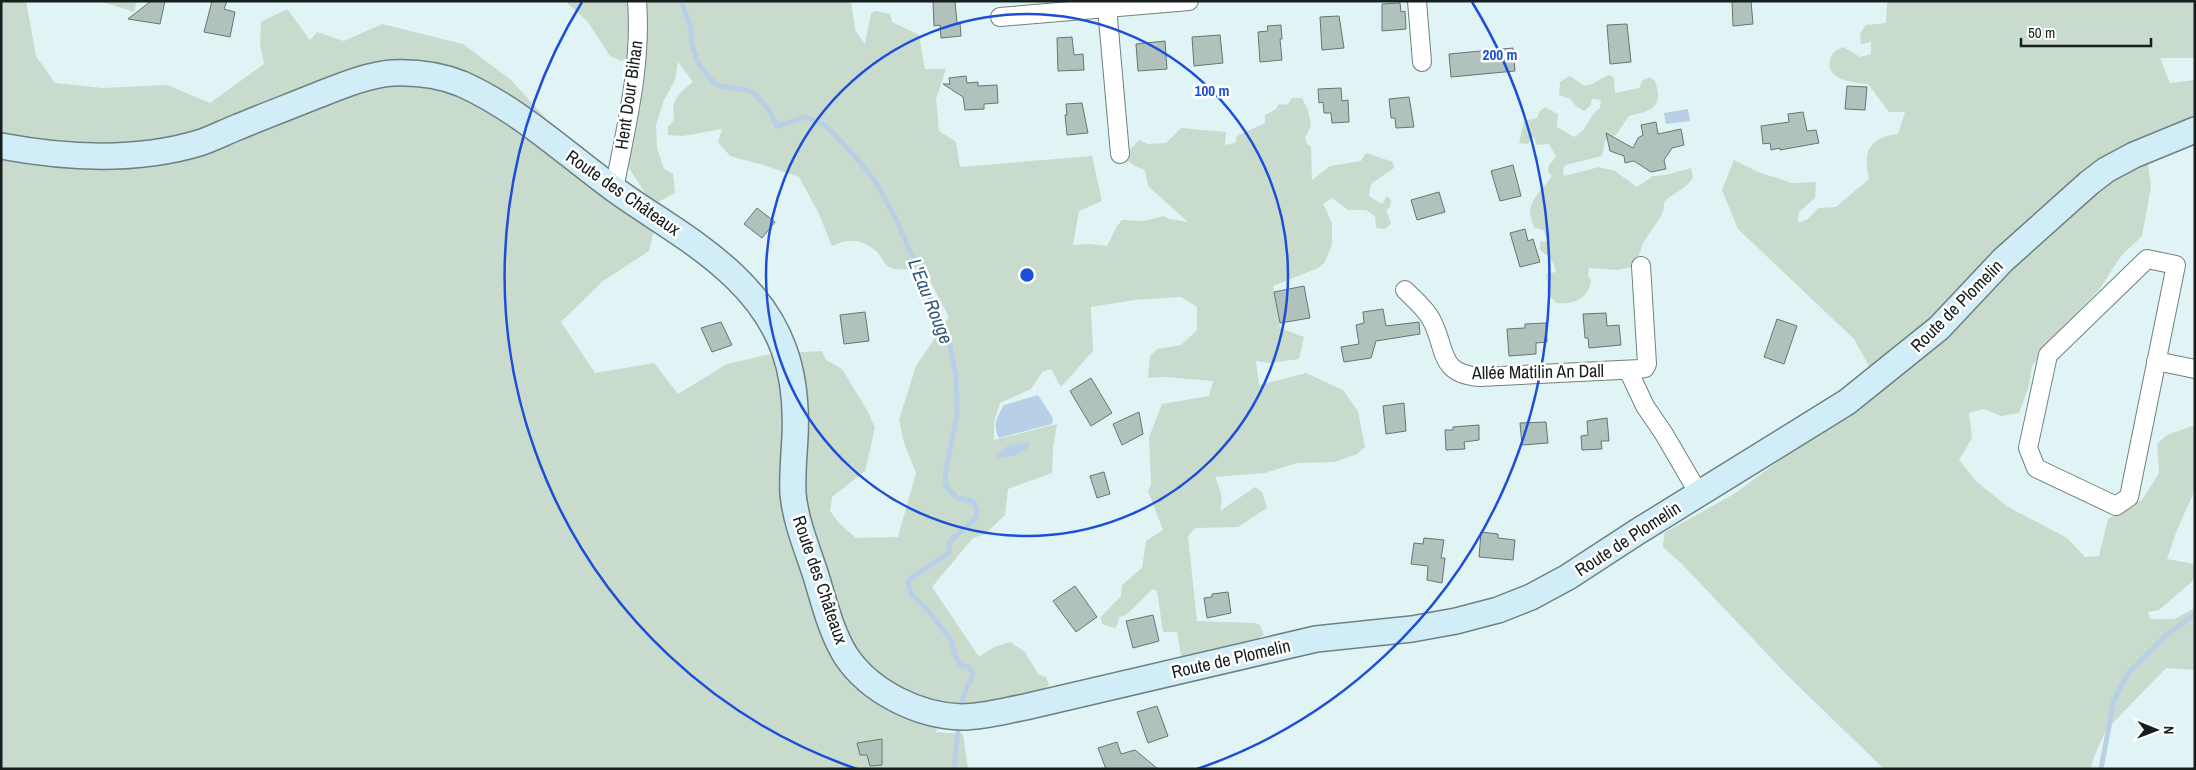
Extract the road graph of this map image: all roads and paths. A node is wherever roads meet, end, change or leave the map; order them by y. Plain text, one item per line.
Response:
1 (637, 1) edge
2 (1189, 1) edge
3 (1417, 1) edge
4 (1107, 7) junction
5 (1000, 17) dead end
6 (1422, 62) dead end
7 (2195, 130) edge
8 (1, 146) edge
9 (1120, 154) dead end
10 (614, 189) junction
11 (1641, 266) dead end
12 (1405, 290) dead end
13 (2156, 361) junction
14 (2195, 369) edge
15 (1628, 370) junction
16 (1699, 494) junction
17 (958, 716) joint

1 - 10 street, Hent Dour Bihan
2 - 4 street
3 - 6 street
4 - 5 street
4 - 9 street
7 - 16 street, Route de Plomelin
8 - 10 street, Route des Châteaux
10 - 17 street, Route des Châteaux
11 - 15 street, Allée Matilin An Dall
12 - 15 street, Allée Matilin An Dall
13 - 13 street
13 - 14 street
15 - 16 street, Allée Matilin An Dall
16 - 17 street, Route de Plomelin

